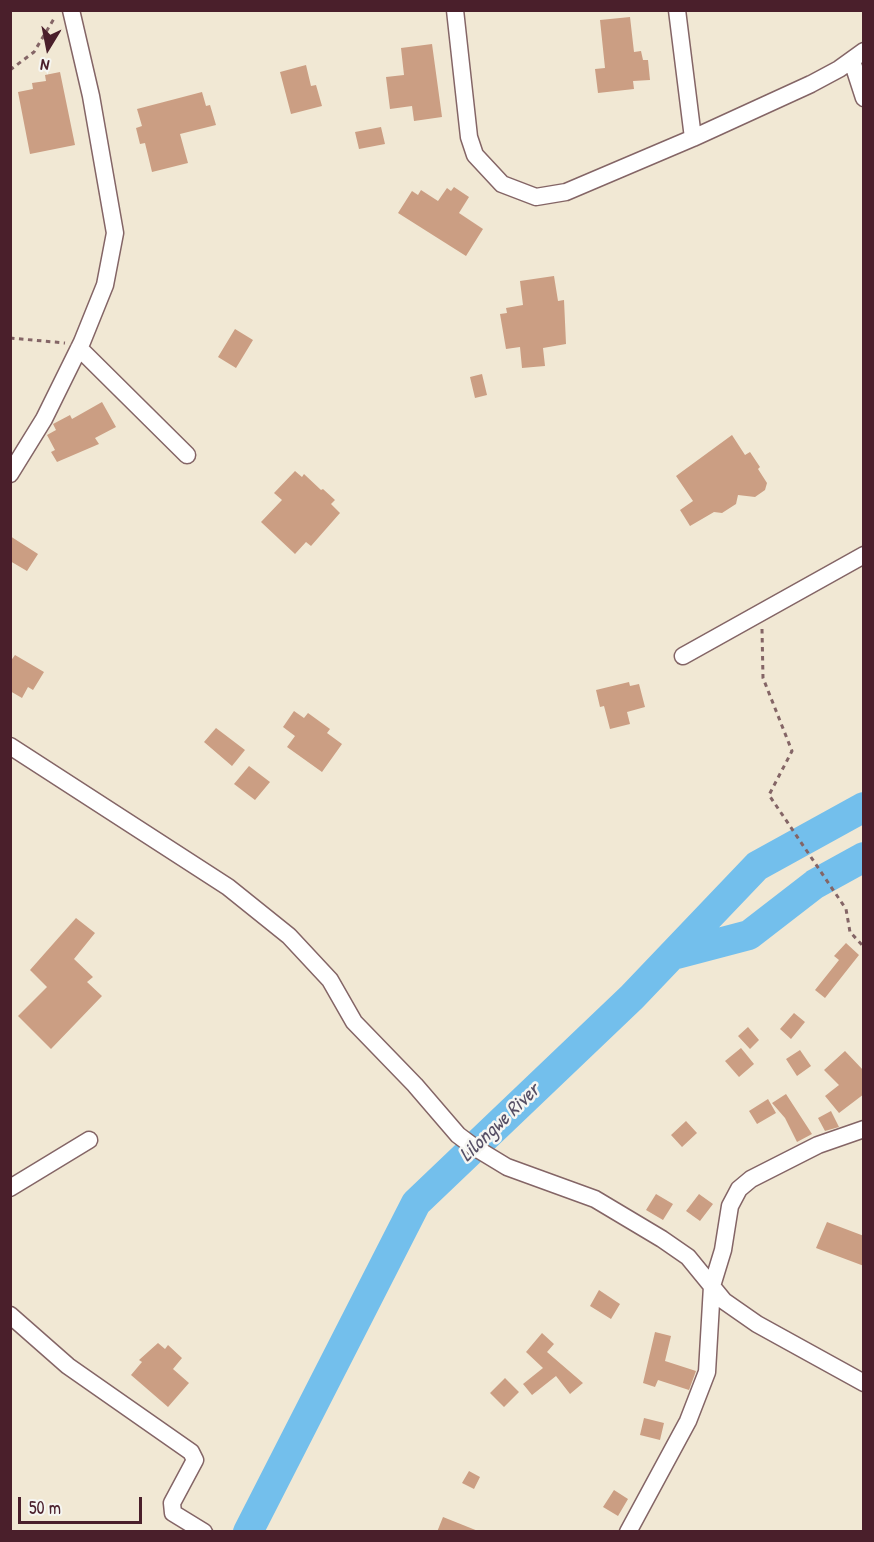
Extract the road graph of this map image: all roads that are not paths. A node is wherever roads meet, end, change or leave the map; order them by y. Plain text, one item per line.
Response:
1 (455, 10) edge
2 (677, 10) edge
3 (65, 11) edge
4 (858, 56) edge
5 (864, 98) edge
6 (693, 138) junction
7 (79, 348) junction
8 (187, 455) dead end
9 (10, 474) edge
10 (864, 555) edge
11 (683, 656) dead end
12 (10, 746) edge
13 (864, 1129) edge
14 (89, 1140) dead end
15 (10, 1188) edge
16 (712, 1286) junction
17 (10, 1315) edge
18 (864, 1383) edge
19 (204, 1532) edge
20 (628, 1532) edge

1 - 6 street
2 - 6 street
3 - 7 street
4 - 5 street
4 - 6 street
7 - 8 street
7 - 9 street
10 - 11 street
12 - 16 street
13 - 16 street
14 - 15 street
16 - 18 street
16 - 20 street
17 - 19 street

